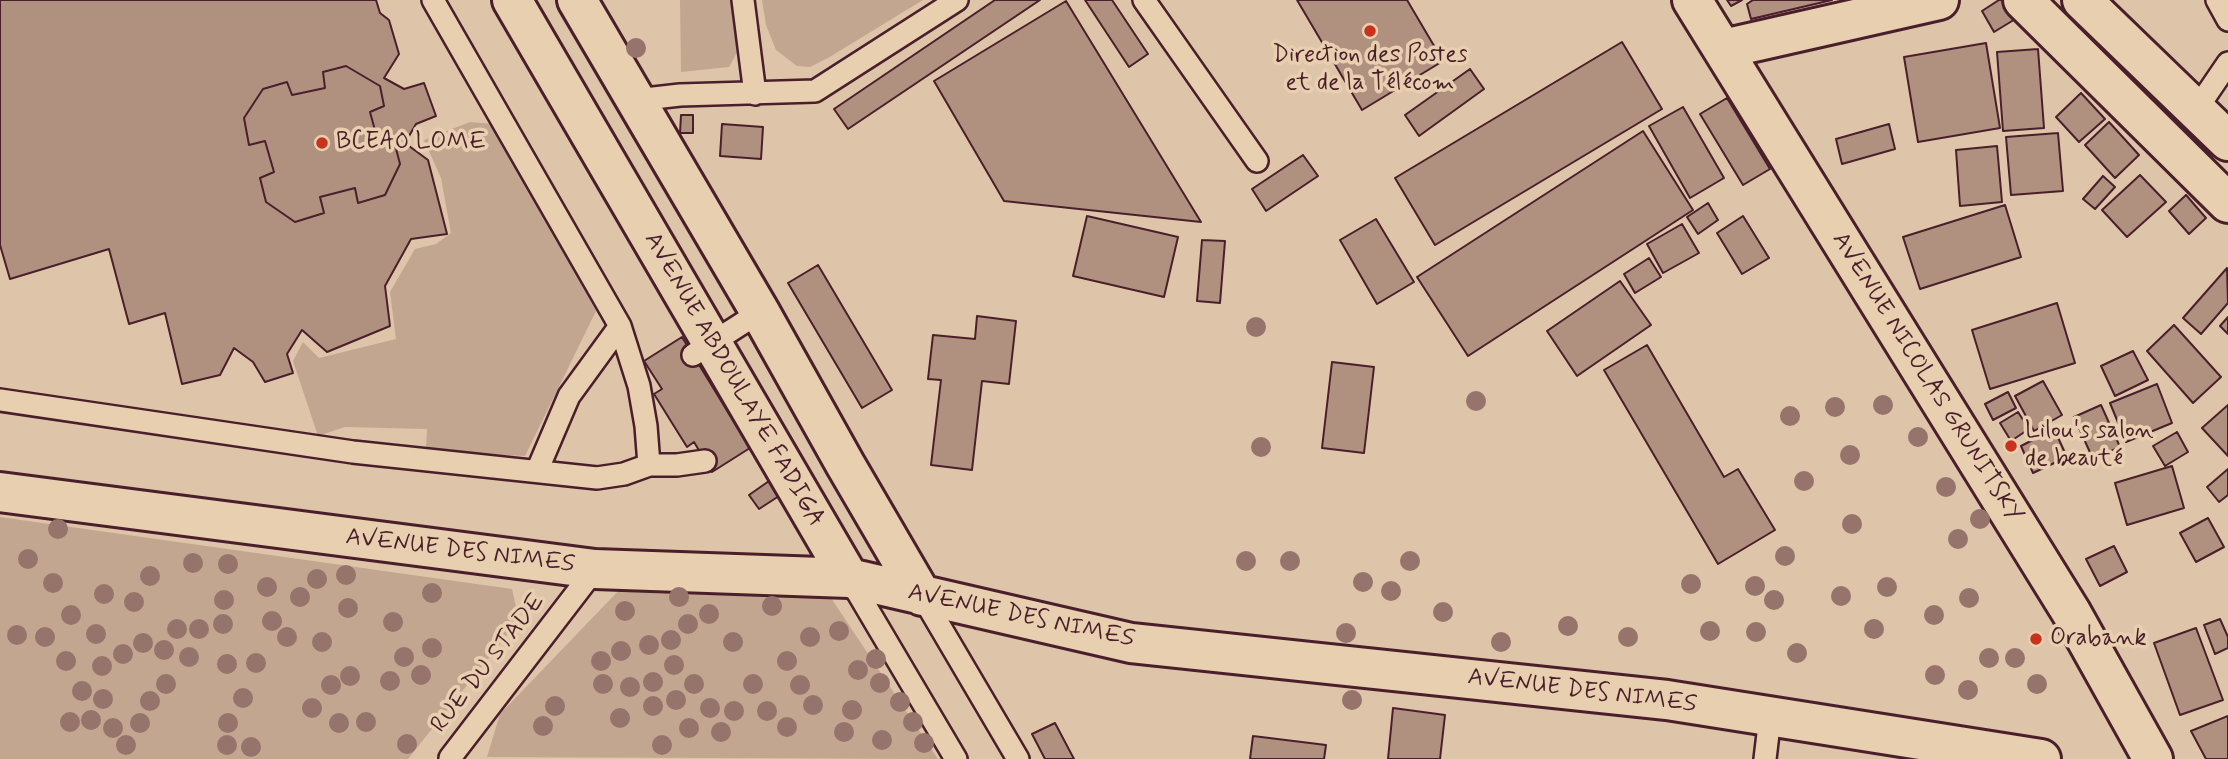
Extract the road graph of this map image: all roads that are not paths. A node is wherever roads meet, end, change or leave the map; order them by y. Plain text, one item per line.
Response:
1 (433, 0) edge
2 (512, 0) edge
3 (577, 0) edge
4 (743, 0) edge
5 (957, 0) edge
6 (1144, 0) edge
7 (1692, 0) edge
8 (1939, 0) edge
9 (2023, 0) edge
10 (2082, 0) edge
11 (2217, 0) edge
12 (2228, 20) edge
13 (1723, 49) junction
14 (2228, 64) edge
15 (755, 94) junction
16 (636, 100) junction
17 (2196, 110) junction
18 (2228, 141) edge
19 (1257, 161) dead end
20 (2228, 203) edge
21 (761, 312) junction
22 (620, 327) junction
23 (703, 350) junction
24 (0, 400) edge
25 (705, 461) dead end
26 (845, 464) junction
27 (649, 465) junction
28 (537, 471) junction
29 (0, 492) edge
30 (800, 494) junction
31 (595, 569) junction
32 (849, 578) junction
33 (922, 596) junction
34 (1770, 716) junction
35 (450, 759) edge
36 (956, 759) edge
37 (1018, 759) edge
38 (1765, 759) edge
39 (2041, 759) edge
40 (2153, 759) edge

1 - 22 lane
2 - 23 main road, AVENUE ABDOULAYE FADIGA
3 - 16 main road
4 - 15 lane
5 - 15 lane
6 - 19 lane
7 - 13 main road, AVENUE NICOLAS GRUNITSKY
8 - 13 main road
9 - 20 main road
10 - 17 main road
11 - 12 lane
13 - 40 main road, AVENUE NICOLAS GRUNITSKY
14 - 17 lane
15 - 16 lane
16 - 21 main road
17 - 18 main road
21 - 23 lane
21 - 26 main road
22 - 27 lane
22 - 28 lane
23 - 30 main road, AVENUE ABDOULAYE FADIGA
24 - 28 lane
25 - 27 lane
26 - 30 main road
26 - 33 main road
27 - 28 lane
29 - 31 main road, AVENUE DES NIMES
30 - 32 main road, AVENUE ABDOULAYE FADIGA
31 - 32 main road, AVENUE DES NIMES
31 - 35 lane, RUE DU STADE
32 - 33 main road, AVENUE DES NIMES
32 - 36 lane, AVENUE ABDOULAYE FADIGA
33 - 34 main road, AVENUE DES NIMES
33 - 37 lane
34 - 38 lane
34 - 39 main road, AVENUE DES NIMES

